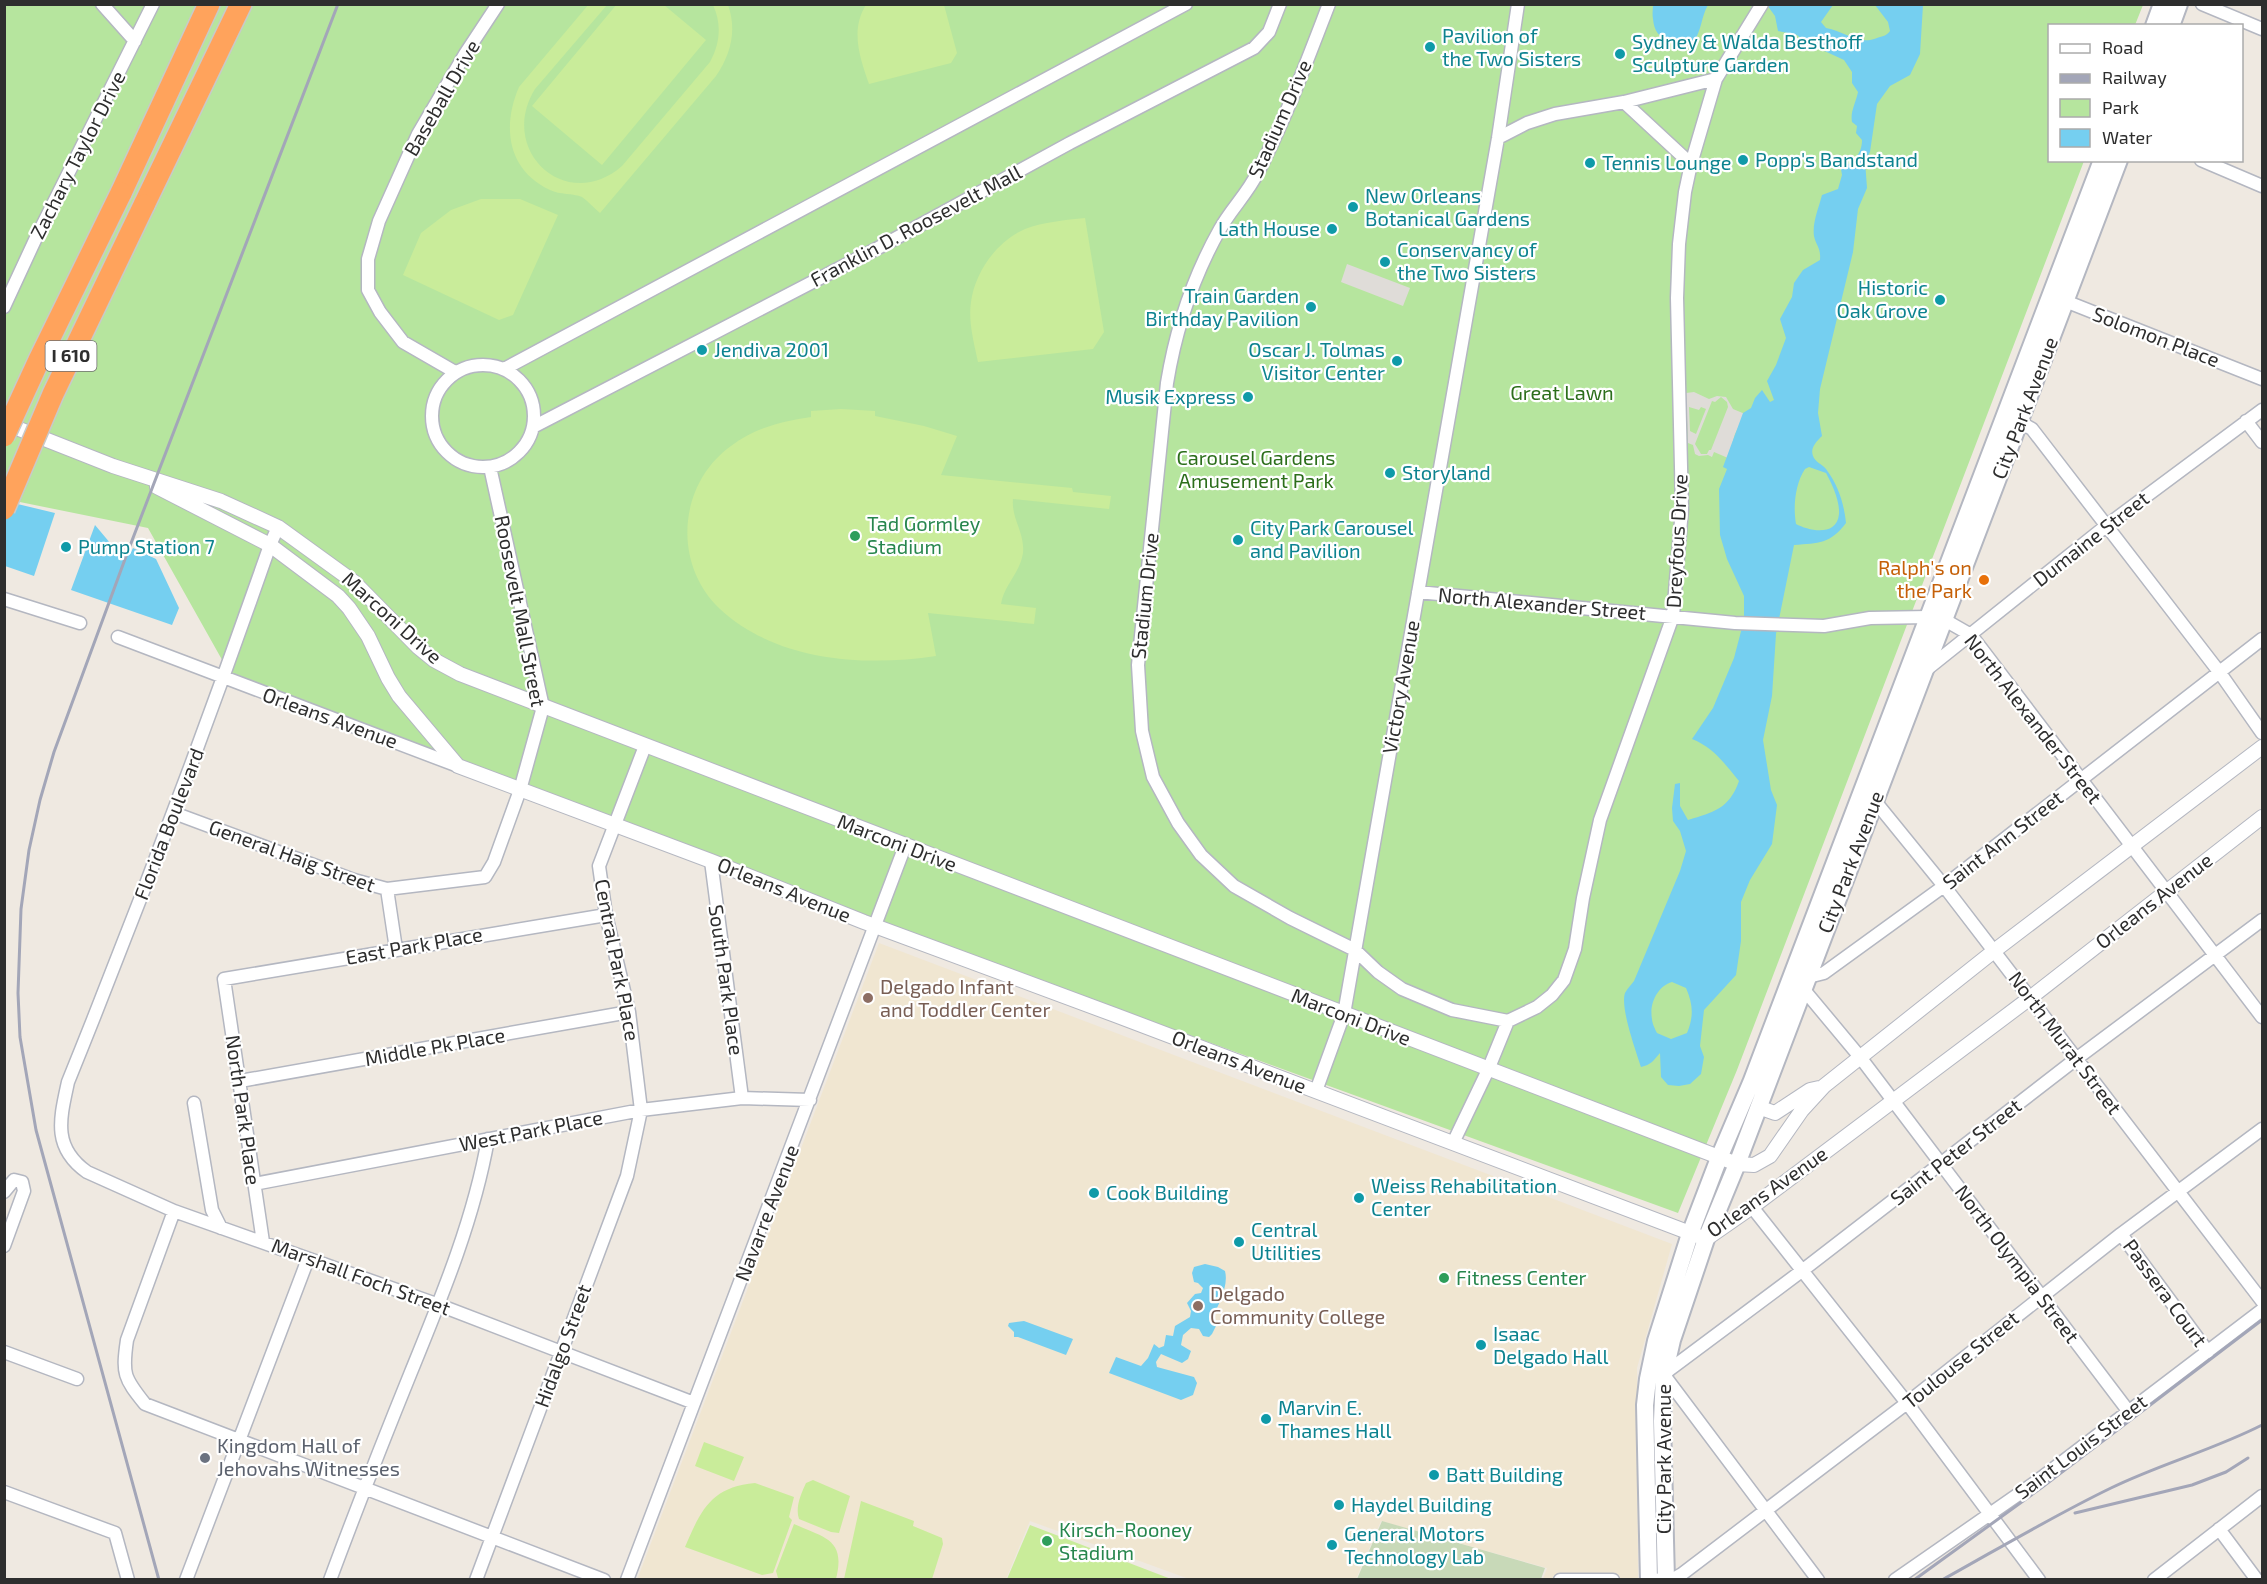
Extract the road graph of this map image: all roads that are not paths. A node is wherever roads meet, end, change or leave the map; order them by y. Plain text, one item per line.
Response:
1 (102, 4) edge
2 (153, 4) edge
3 (209, 4) edge
4 (241, 4) edge
5 (498, 4) edge
6 (1185, 4) edge
7 (1280, 4) edge
8 (1329, 4) edge
9 (1518, 4) edge
10 (2162, 4) edge
11 (2179, 4) edge
12 (2202, 4) edge
13 (1760, 7) edge
14 (2155, 24) edge
15 (2172, 24) edge
16 (2262, 29) edge
17 (135, 41) junction
18 (1716, 79) junction
19 (1624, 102) junction
20 (1498, 138) junction
21 (2101, 162) edge
22 (2118, 162) edge
23 (2206, 162) edge
24 (1691, 164) junction
25 (2262, 186) edge
26 (2058, 298) junction
27 (4, 307) edge
28 (504, 369) junction
29 (455, 372) junction
30 (2262, 379) edge
31 (2262, 410) edge
32 (2013, 418) junction
33 (2246, 421) junction
34 (4, 423) edge
35 (533, 427) junction
36 (4, 436) edge
37 (2262, 442) edge
38 (113, 466) junction
39 (490, 467) junction
40 (4, 509) edge
41 (2106, 526) junction
42 (278, 527) junction
43 (270, 545) junction
44 (1418, 592) junction
45 (5, 601) edge
46 (1673, 616) junction
47 (1936, 618) junction
48 (80, 623) dead end
49 (1971, 634) junction
50 (118, 637) dead end
51 (2262, 639) edge
52 (1923, 673) junction
53 (2220, 673) junction
54 (224, 678) junction
55 (543, 707) junction
56 (2262, 733) edge
57 (645, 746) junction
58 (2262, 747) edge
59 (458, 766) junction
60 (2081, 778) junction
61 (520, 790) junction
62 (1869, 794) junction
63 (174, 813) junction
64 (2262, 817) edge
65 (615, 825) junction
66 (905, 846) junction
67 (2133, 847) junction
68 (711, 861) junction
69 (1944, 886) junction
70 (387, 889) junction
71 (2167, 891) junction
72 (606, 915) junction
73 (2262, 920) edge
74 (875, 925) junction
75 (396, 950) junction
76 (1355, 950) junction
77 (1994, 951) junction
78 (2216, 955) junction
79 (224, 979) joint
80 (1801, 982) junction
81 (2030, 998) junction
82 (629, 1012) junction
83 (1344, 1014) junction
84 (2262, 1017) edge
85 (1508, 1021) junction
86 (1860, 1058) junction
87 (2076, 1059) junction
88 (1488, 1070) junction
89 (240, 1081) junction
90 (1824, 1086) junction
91 (1316, 1091) junction
92 (742, 1098) junction
93 (810, 1100) junction
94 (1892, 1101) junction
95 (194, 1103) dead end
96 (1758, 1107) junction
97 (641, 1110) junction
98 (60, 1120) joint
99 (2262, 1129) edge
100 (488, 1139) junction
101 (1453, 1143) junction
102 (1719, 1158) junction
103 (1737, 1164) junction
104 (1941, 1164) junction
105 (254, 1184) junction
106 (4, 1192) edge
107 (2178, 1192) junction
108 (1752, 1207) junction
109 (174, 1210) junction
110 (221, 1228) junction
111 (1702, 1234) junction
112 (2121, 1234) junction
113 (263, 1242) junction
114 (4, 1245) edge
115 (308, 1259) junction
116 (1803, 1270) junction
117 (2042, 1295) junction
118 (2262, 1301) edge
119 (439, 1305) junction
120 (2262, 1310) edge
121 (4, 1352) edge
122 (560, 1352) junction
123 (2208, 1352) junction
124 (1656, 1377) junction
125 (77, 1379) dead end
126 (694, 1403) junction
127 (1907, 1403) junction
128 (2129, 1412) junction
129 (239, 1440) junction
130 (364, 1488) junction
131 (4, 1492) edge
132 (2262, 1496) edge
133 (1764, 1511) junction
134 (1989, 1514) junction
135 (2219, 1529) junction
136 (492, 1537) junction
137 (1659, 1579) edge
138 (128, 1580) edge
139 (186, 1580) edge
140 (330, 1580) edge
141 (476, 1580) edge
142 (604, 1580) edge
143 (627, 1580) edge
144 (1560, 1580) edge
145 (1613, 1580) edge
146 (1818, 1580) edge
147 (1895, 1580) edge
148 (2039, 1580) edge
149 (2154, 1580) edge
150 (2257, 1580) edge

1 - 17 street
2 - 17 street, Zachary Taylor Drive
3 - 36 highway, I 610, bridge
4 - 40 highway, I 610, bridge
5 - 29 street, Baseball Drive
6 - 28 street
7 - 35 street, Franklin D. Roosevelt Mall
8 - 76 street, Stadium Drive
9 - 20 street, Victory Avenue
10 - 14 main road
11 - 15 main road
12 - 16 street
13 - 18 street, Dreyfous Drive
17 - 27 street, Zachary Taylor Drive
18 - 19 street
18 - 24 street, Dreyfous Drive
19 - 20 street
19 - 24 street
20 - 44 street, Victory Avenue
21 - 26 main road, City Park Avenue
22 - 26 main road, City Park Avenue
23 - 25 street
24 - 46 street, Dreyfous Drive
26 - 30 street, Solomon Place
26 - 32 main road, City Park Avenue
28 - 29 street
28 - 35 street
29 - 39 street
31 - 33 street, Dumaine Street
32 - 41 street
32 - 47 main road, City Park Avenue
33 - 37 street
33 - 41 street, Dumaine Street
34 - 38 street, Marconi Drive
35 - 39 street
38 - 42 street, Marconi Drive
38 - 43 street, Marconi Drive
39 - 55 street, Roosevelt Mall Street
41 - 49 street, Dumaine Street
41 - 53 street
42 - 43 street, Florida Boulevard
42 - 55 street, Marconi Drive
43 - 54 street, Florida Boulevard
43 - 59 street, Marconi Drive
44 - 46 street, North Alexander Street
44 - 76 street, Victory Avenue
45 - 48 street
46 - 47 street, North Alexander Street
46 - 85 street, Dreyfous Drive
47 - 49 street, North Alexander Street
47 - 52 main road, City Park Avenue
47 - 62 main road, City Park Avenue
49 - 52 street, Dumaine Street
49 - 60 street, North Alexander Street
50 - 54 street, Orleans Avenue
51 - 53 street, Saint Ann Street
52 - 62 main road, City Park Avenue
53 - 56 street
53 - 60 street, Saint Ann Street
54 - 59 street, Orleans Avenue
54 - 63 street, Florida Boulevard
55 - 57 street, Marconi Drive
55 - 61 street, Roosevelt Mall Street
57 - 65 street, Central Park Place
57 - 66 street, Marconi Drive
58 - 67 street, Orleans Avenue
59 - 61 street, Orleans Avenue
60 - 67 street, North Alexander Street
60 - 69 street, Saint Ann Street
61 - 65 street, Orleans Avenue
61 - 70 street, Roosevelt Mall Street
62 - 69 street, North Murat Street
62 - 80 main road, City Park Avenue
63 - 70 street, General Haig Street
63 - 98 street, Florida Boulevard
64 - 71 street, Orleans Avenue
65 - 68 street, Orleans Avenue
65 - 72 street, Central Park Place
66 - 74 street, Navarre Avenue
66 - 83 street, Marconi Drive
67 - 71 street, North Alexander Street
67 - 77 street, Orleans Avenue
68 - 74 street, Orleans Avenue
68 - 92 street, South Park Place
69 - 77 street, North Murat Street
69 - 80 street, Saint Ann Street
70 - 75 street, General Haig Street
71 - 78 street, North Alexander Street
71 - 81 street, Orleans Avenue
72 - 75 street, East Park Place
72 - 82 street, Central Park Place
73 - 78 street, Saint Peter Street
74 - 91 street, Orleans Avenue
74 - 93 street, Navarre Avenue
75 - 79 street, East Park Place
76 - 83 street, Victory Avenue
76 - 85 street, Stadium Drive
77 - 81 street, North Murat Street
77 - 86 street, Orleans Avenue
78 - 84 street, North Alexander Street
78 - 87 street, Saint Peter Street
79 - 89 street, North Park Place
80 - 86 street, North Olympia Street
80 - 96 main road, City Park Avenue
80 - 102 main road, City Park Avenue
81 - 87 street, North Murat Street
81 - 94 street, Orleans Avenue
82 - 89 street, Middle Pk Place
82 - 97 street, Central Park Place
83 - 88 street, Marconi Drive
83 - 91 street, Victory Avenue
85 - 88 street
86 - 90 street, Orleans Avenue
86 - 94 street, North Olympia Street
87 - 104 street, Saint Peter Street
87 - 107 street, North Murat Street
88 - 101 street
88 - 102 street, Marconi Drive
89 - 105 street, North Park Place
90 - 96 street
90 - 103 street, Orleans Avenue
91 - 101 street, Orleans Avenue
92 - 93 street, West Park Place
92 - 97 street, West Park Place
93 - 126 street, Navarre Avenue
94 - 104 street, North Olympia Street
94 - 108 street, Orleans Avenue
95 - 110 street
96 - 103 main road, City Park Avenue
97 - 100 street, West Park Place
97 - 122 street, Hidalgo Street
98 - 109 street, Marshall Foch Street
99 - 107 street, Toulouse Street
100 - 105 street, West Park Place
100 - 119 street
101 - 111 street, Orleans Avenue
102 - 103 street, Orleans Avenue
102 - 111 main road
103 - 111 main road, City Park Avenue
104 - 116 street, Saint Peter Street
104 - 117 street, North Olympia Street
105 - 113 street, North Park Place
106 - 114 street
107 - 112 street, Toulouse Street
107 - 118 street, North Murat Street
108 - 111 street, Orleans Avenue
108 - 116 street
109 - 110 street, Marshall Foch Street
109 - 129 street
110 - 113 street, Marshall Foch Street
111 - 124 main road, City Park Avenue
112 - 117 street, Toulouse Street
112 - 123 street, Passera Court
113 - 115 street, Marshall Foch Street
115 - 119 street, Marshall Foch Street
115 - 129 street
116 - 124 street, Saint Peter Street
116 - 127 street
117 - 127 street, Toulouse Street
117 - 128 street, North Olympia Street
119 - 122 street, Marshall Foch Street
119 - 130 street
120 - 123 street, Saint Louis Street
121 - 125 street
122 - 126 street, Marshall Foch Street
122 - 136 street, Hidalgo Street
123 - 128 street, Saint Louis Street
124 - 133 street
124 - 137 main road, City Park Avenue
126 - 143 street, Navarre Avenue
127 - 133 street, Toulouse Street
127 - 134 street
128 - 134 street, Saint Louis Street
129 - 130 street
129 - 139 street
130 - 136 street
130 - 140 street
131 - 138 street
132 - 135 street
133 - 137 street, Toulouse Street
133 - 146 street
134 - 147 street, Saint Louis Street
134 - 148 street
135 - 149 street
135 - 150 street
136 - 141 street, Hidalgo Street
136 - 142 street
144 - 145 street

